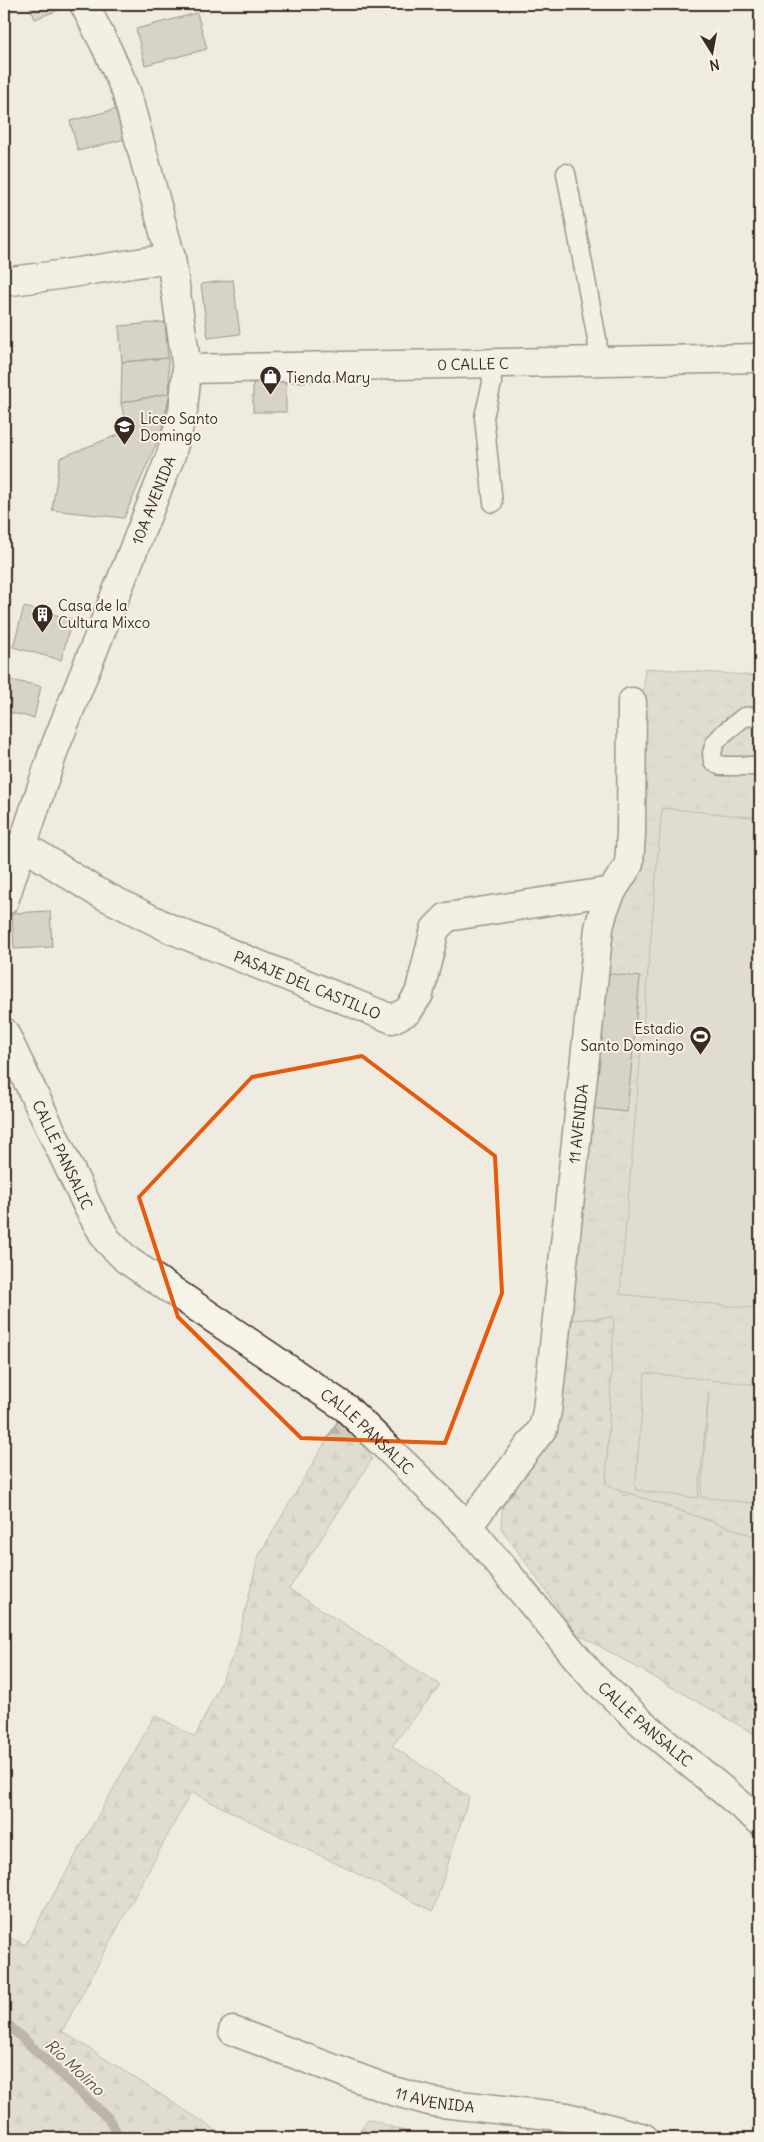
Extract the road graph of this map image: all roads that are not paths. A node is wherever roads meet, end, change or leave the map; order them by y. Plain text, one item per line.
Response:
1 (84, 4) edge
2 (566, 173) dead end
3 (171, 258) junction
4 (4, 282) edge
5 (760, 358) edge
6 (599, 361) junction
7 (491, 364) junction
8 (187, 369) junction
9 (493, 502) dead end
10 (632, 702) dead end
11 (760, 716) edge
12 (760, 766) edge
13 (21, 844) junction
14 (612, 891) junction
15 (4, 901) edge
16 (4, 1032) edge
17 (468, 1526) junction
18 (760, 1821) edge
19 (233, 2031) dead end
20 (644, 2138) edge

1 - 3 street, 10A AVENIDA
2 - 6 lane
3 - 4 street
3 - 8 street, 10A AVENIDA
5 - 6 street, 0 CALLE C
6 - 7 street, 0 CALLE C
7 - 8 street, 0 CALLE C
7 - 9 lane
8 - 13 street, 10A AVENIDA
10 - 14 street, 11 AVENIDA
11 - 12 lane
13 - 14 street, PASAJE DEL CASTILLO
13 - 15 street, 10A AVENIDA
14 - 17 street, 11 AVENIDA
16 - 17 street, CALLE PANSALIC
17 - 18 street, CALLE PANSALIC
19 - 20 street, 11 AVENIDA

